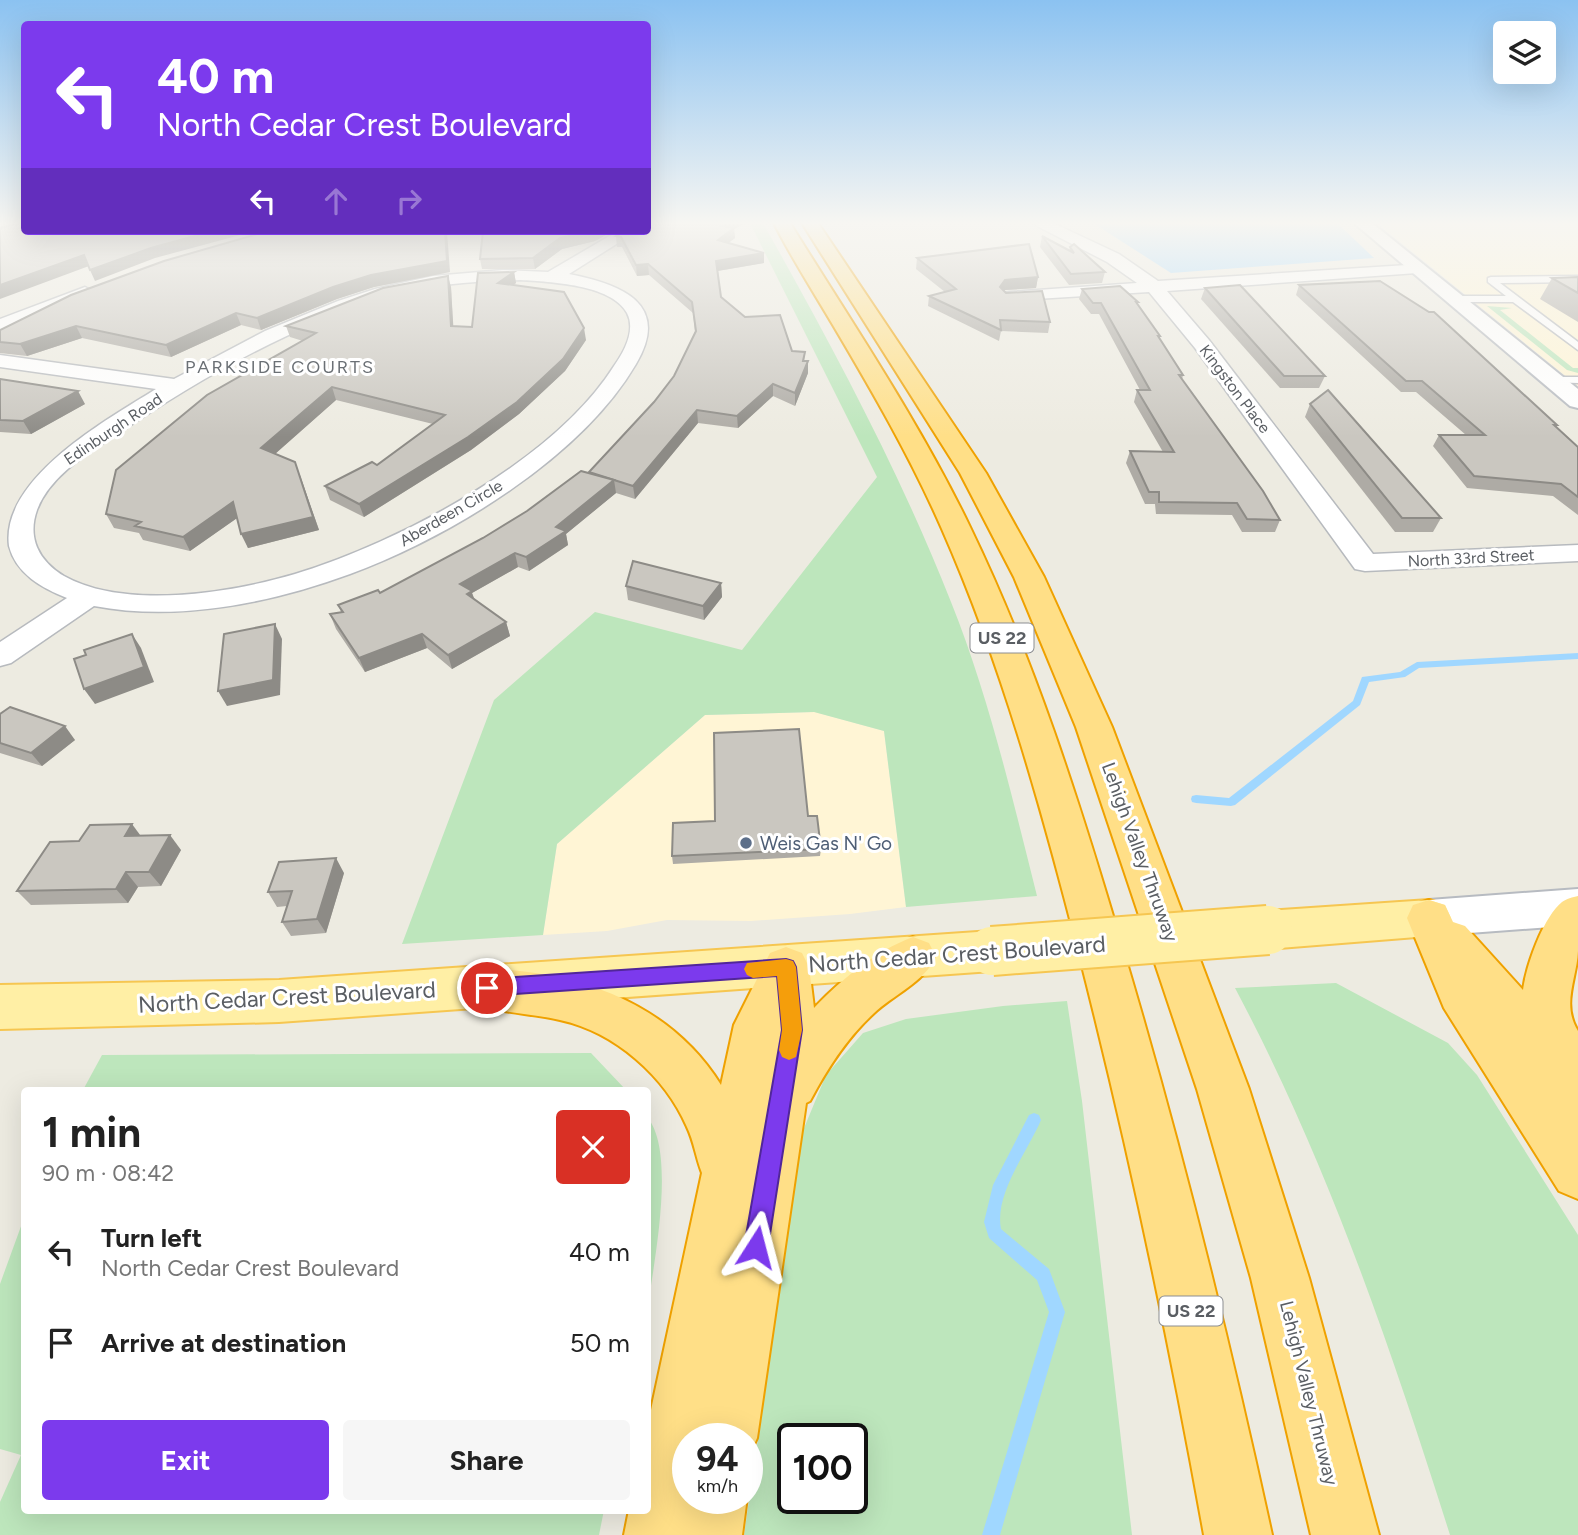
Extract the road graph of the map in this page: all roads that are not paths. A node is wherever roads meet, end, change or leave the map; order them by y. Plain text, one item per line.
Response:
1 (80, 295) edge
2 (376, 295) edge
3 (615, 295) edge
4 (824, 295) edge
5 (857, 295) edge
6 (1041, 295) edge
7 (1160, 295) edge
8 (1450, 295) edge
9 (1509, 295) edge
10 (1010, 297) edge
11 (1455, 299) junction
12 (1515, 299) junction
13 (0, 326) edge
14 (1578, 347) edge
15 (0, 361) edge
16 (1552, 380) junction
17 (1578, 380) edge
18 (178, 386) junction
19 (1578, 401) edge
20 (1578, 553) edge
21 (1365, 564) joint
22 (88, 597) junction
23 (0, 656) edge
24 (1578, 907) edge
25 (1578, 914) edge
26 (1429, 918) junction
27 (913, 957) junction
28 (786, 967) junction
29 (487, 988) junction
30 (0, 1007) edge
31 (1578, 1075) edge
32 (779, 1111) junction
33 (1578, 1111) edge
34 (1578, 1172) edge
35 (729, 1174) junction
36 (1280, 1278) junction
37 (727, 1423) edge
38 (711, 1514) edge
39 (658, 1535) edge
40 (708, 1535) edge
41 (1238, 1535) edge
42 (1345, 1535) edge
43 (1372, 1535) edge

1 - 13 street
2 - 18 street, Edinburgh Road
3 - 22 street, Aberdeen Circle
4 - 41 highway, US 22
5 - 36 highway, Lehigh Valley Thruway / US 22
6 - 10 street
7 - 21 street, Kingston Place
8 - 11 street
9 - 12 lane
11 - 12 lane
11 - 16 street
12 - 14 lane
15 - 18 street
16 - 17 lane
16 - 19 street
18 - 22 street, Edinburgh Road
20 - 21 street, North 33rd Street
22 - 23 street
24 - 26 street, North Cedar Crest Boulevard
25 - 31 highway
26 - 27 main road, North Cedar Crest Boulevard, bridge
26 - 33 highway
26 - 34 highway
27 - 28 main road, North Cedar Crest Boulevard
27 - 32 highway
28 - 29 main road, North Cedar Crest Boulevard
28 - 32 highway
28 - 35 highway
29 - 30 main road, North Cedar Crest Boulevard
29 - 35 highway
32 - 37 highway
35 - 39 highway
36 - 42 highway, Lehigh Valley Thruway / US 22
36 - 43 highway
38 - 40 highway

